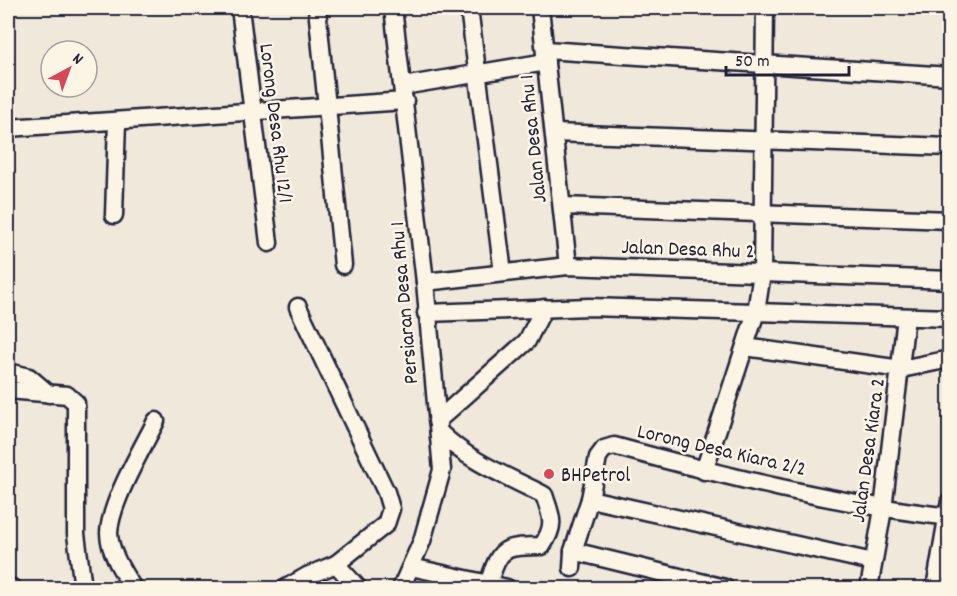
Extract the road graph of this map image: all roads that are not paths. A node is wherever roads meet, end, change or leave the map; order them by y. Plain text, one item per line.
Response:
1 (240, 8) edge
2 (316, 8) edge
3 (393, 8) edge
4 (469, 8) edge
5 (540, 8) edge
6 (765, 8) edge
7 (546, 56) junction
8 (764, 64) junction
9 (476, 74) junction
10 (950, 76) edge
11 (404, 93) junction
12 (326, 106) junction
13 (253, 111) junction
14 (117, 121) junction
15 (8, 128) edge
16 (554, 133) junction
17 (763, 138) junction
18 (950, 147) edge
19 (562, 206) junction
20 (762, 213) junction
21 (114, 215) dead end
22 (950, 220) edge
23 (269, 243) dead end
24 (344, 265) dead end
25 (568, 266) junction
26 (503, 273) junction
27 (762, 273) junction
28 (950, 280) edge
29 (425, 282) junction
30 (298, 307) dead end
31 (544, 308) junction
32 (756, 312) junction
33 (426, 313) junction
34 (906, 317) junction
35 (950, 318) edge
36 (744, 347) junction
37 (950, 358) edge
38 (901, 369) junction
39 (8, 372) edge
40 (8, 390) edge
41 (49, 394) junction
42 (156, 421) dead end
43 (438, 426) junction
44 (704, 471) junction
45 (590, 499) junction
46 (883, 509) junction
47 (949, 512) edge
48 (873, 562) junction
49 (336, 564) junction
50 (411, 567) junction
51 (488, 584) junction
52 (8, 586) edge
53 (12, 588) edge
54 (83, 588) edge
55 (133, 588) edge
56 (286, 588) edge
57 (357, 588) edge
58 (401, 588) edge
59 (507, 588) edge
60 (724, 588) edge
61 (869, 588) edge
62 (935, 588) edge

1 - 13 street, Lorong Desa Rhu 12/1
2 - 12 street
3 - 11 street, Persiaran Desa Rhu 1
4 - 9 street
5 - 7 street, Jalan Desa Rhu 1
6 - 8 street
7 - 8 street
7 - 9 street
7 - 16 street, Jalan Desa Rhu 1
8 - 10 street
8 - 17 street
9 - 11 street
9 - 26 street
11 - 12 street
11 - 29 street, Persiaran Desa Rhu 1
12 - 13 street
12 - 24 street
13 - 14 street
13 - 23 street, Lorong Desa Rhu 12/1
14 - 15 street
14 - 21 street
16 - 17 street
16 - 19 street, Jalan Desa Rhu 1
17 - 18 street
17 - 20 street
19 - 20 street
19 - 25 street, Jalan Desa Rhu 1
20 - 22 street
20 - 27 street
25 - 26 street, Jalan Desa Rhu 2
25 - 27 street, Jalan Desa Rhu 2
26 - 29 street, Jalan Desa Rhu 2
27 - 28 street, Jalan Desa Rhu 2
27 - 32 street
29 - 33 street, Persiaran Desa Rhu 1
30 - 49 street
31 - 32 street
31 - 33 street
31 - 43 street
32 - 34 street
32 - 36 street
33 - 43 street, Persiaran Desa Rhu 1
34 - 35 street
34 - 38 street, Jalan Desa Kiara 2
36 - 38 street
36 - 44 street
37 - 38 street
38 - 46 street, Jalan Desa Kiara 2
39 - 41 street
40 - 41 street
41 - 54 street
42 - 55 street
43 - 50 street, Persiaran Desa Rhu 1
43 - 51 street
44 - 45 street, Lorong Desa Kiara 2/2
44 - 46 street, Lorong Desa Kiara 2/2
45 - 48 street
45 - 60 street
46 - 47 street, Lorong Desa Kiara 2/2
46 - 48 street, Jalan Desa Kiara 2
47 - 62 street
48 - 61 street, Jalan Desa Kiara 2
49 - 56 street
49 - 57 street
50 - 51 street
50 - 58 street, Persiaran Desa Rhu 1
51 - 59 street
52 - 53 street

